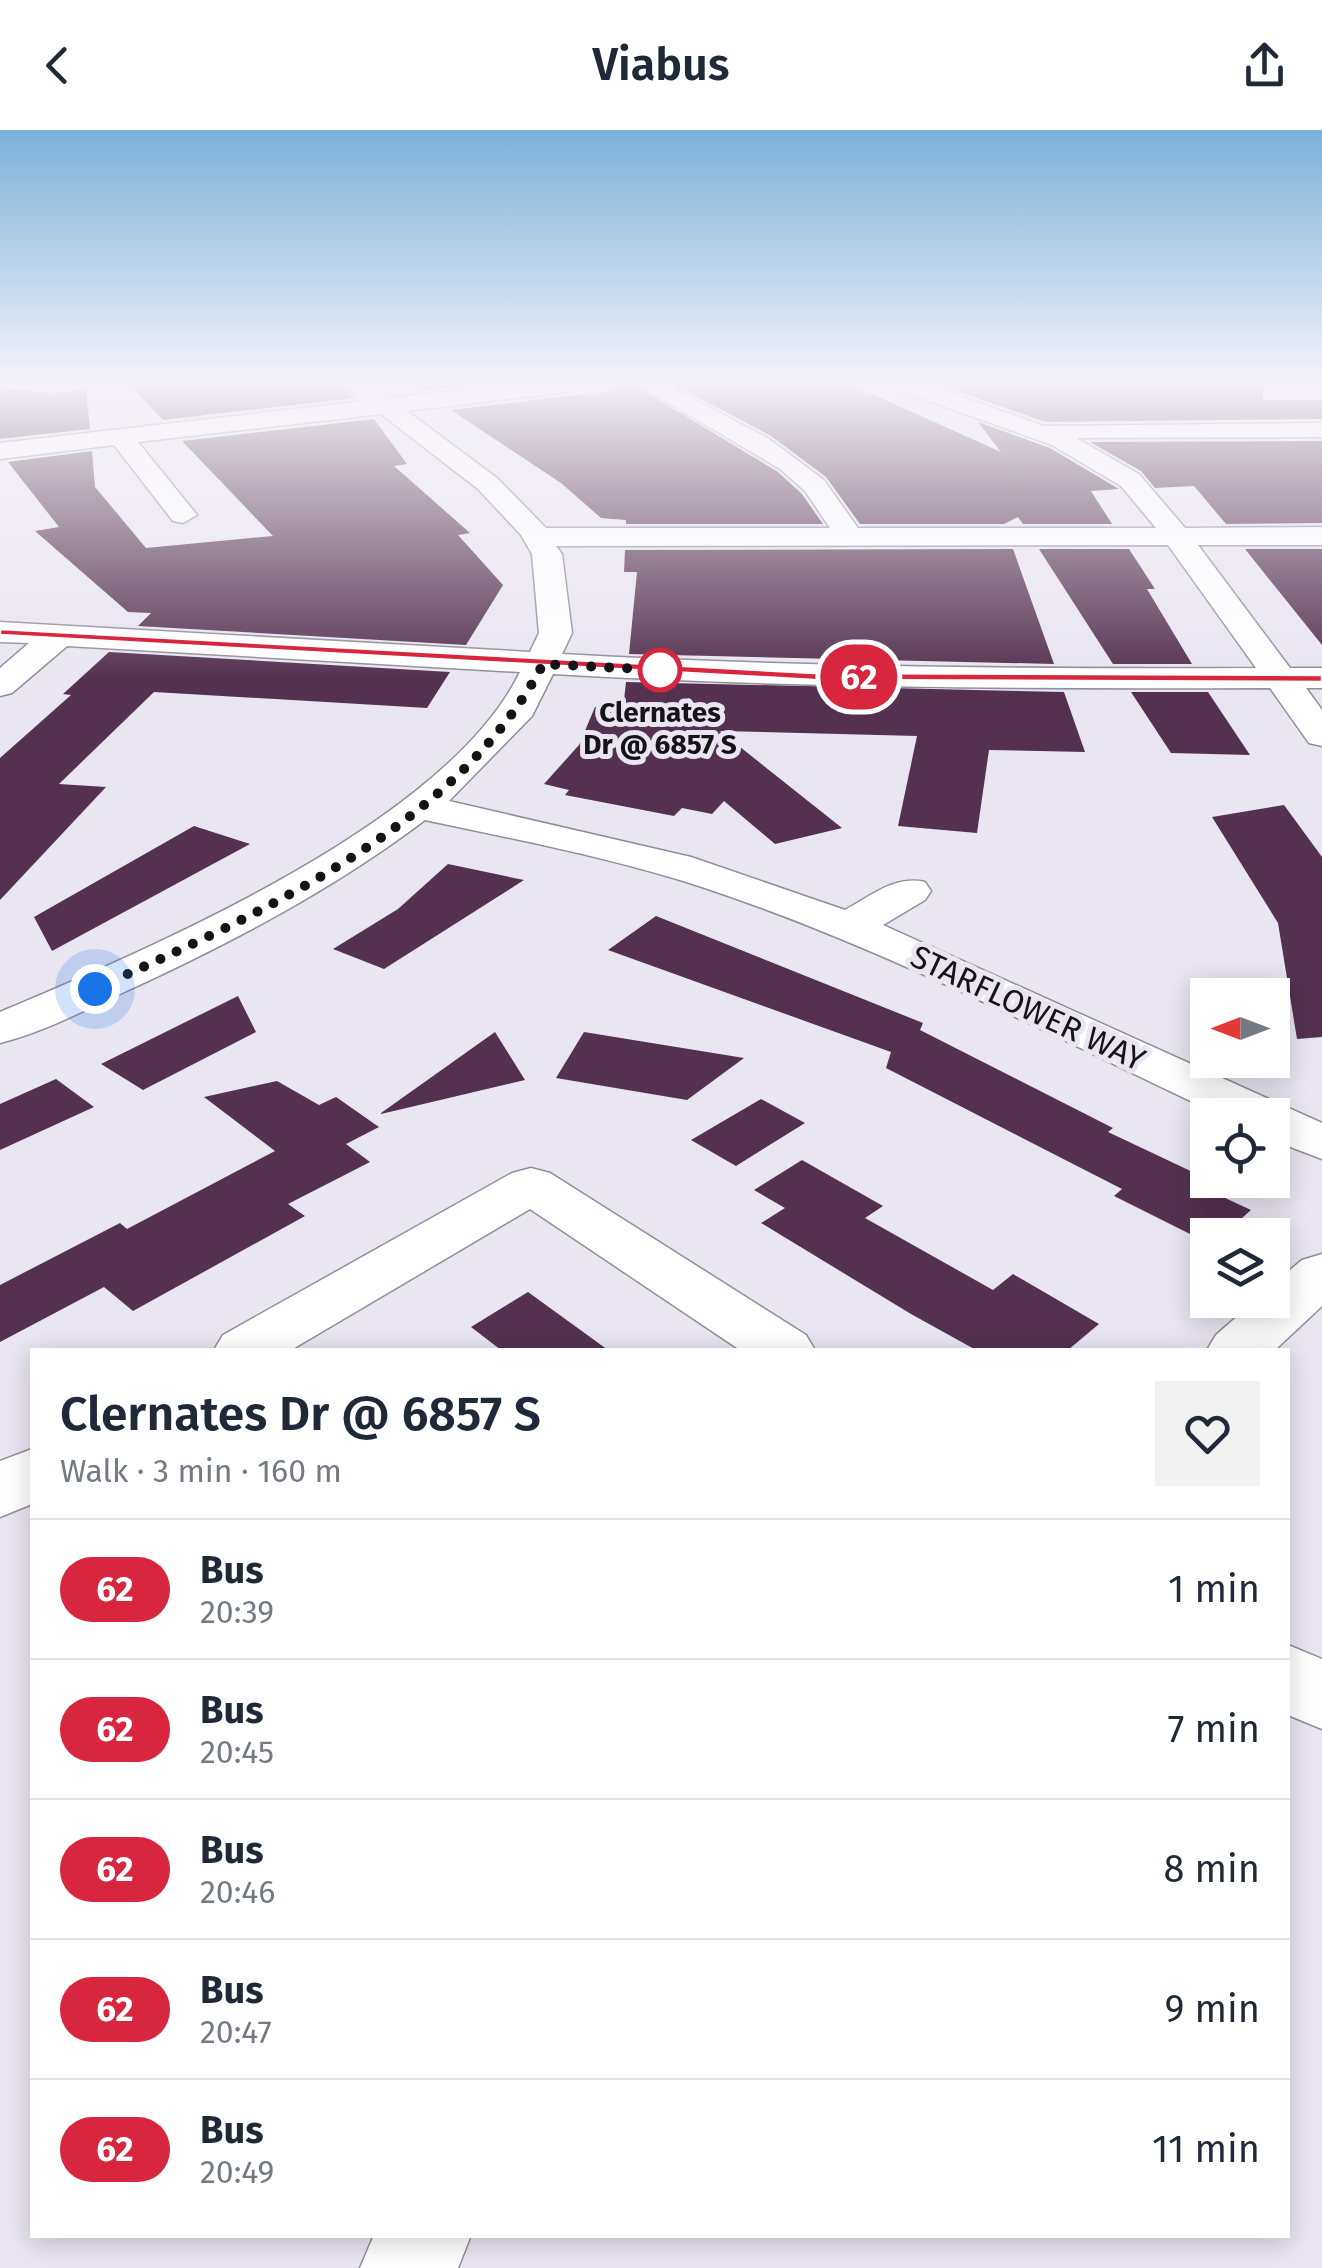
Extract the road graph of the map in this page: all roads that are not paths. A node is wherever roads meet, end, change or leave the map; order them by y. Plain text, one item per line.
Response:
1 (154, 480) edge
2 (479, 480) edge
3 (809, 480) edge
4 (1130, 480) edge
5 (182, 514) dead end
6 (848, 536) junction
7 (1176, 536) junction
8 (1322, 536) edge
9 (538, 537) junction
10 (0, 632) edge
11 (58, 636) junction
12 (543, 664) junction
13 (1280, 678) junction
14 (1322, 678) edge
15 (0, 686) edge
16 (1322, 735) edge
17 (420, 808) junction
18 (910, 890) dead end
19 (849, 926) junction
20 (0, 1029) edge
21 (1225, 1098) edge
22 (1290, 1128) edge
23 (1322, 1142) edge
24 (1322, 1273) edge
25 (248, 1348) edge
26 (781, 1348) edge
27 (1240, 1348) edge
28 (30, 1474) edge
29 (0, 1492) edge
30 (1290, 1677) edge
31 (1322, 1698) edge
32 (422, 2238) edge
33 (409, 2268) edge

1 - 5 street
2 - 9 street
3 - 6 street
4 - 7 street
6 - 7 street
6 - 9 street
7 - 8 street
7 - 13 street
9 - 12 street
10 - 11 street
11 - 12 street
11 - 15 street
12 - 13 street
12 - 17 street
13 - 14 street
13 - 16 street
17 - 19 street, STARFLOWER WAY
17 - 20 street
18 - 19 street, STARFLOWER WAY
19 - 21 street, STARFLOWER WAY
22 - 23 street
24 - 27 street
25 - 26 street
28 - 29 street
30 - 31 street
32 - 33 street

